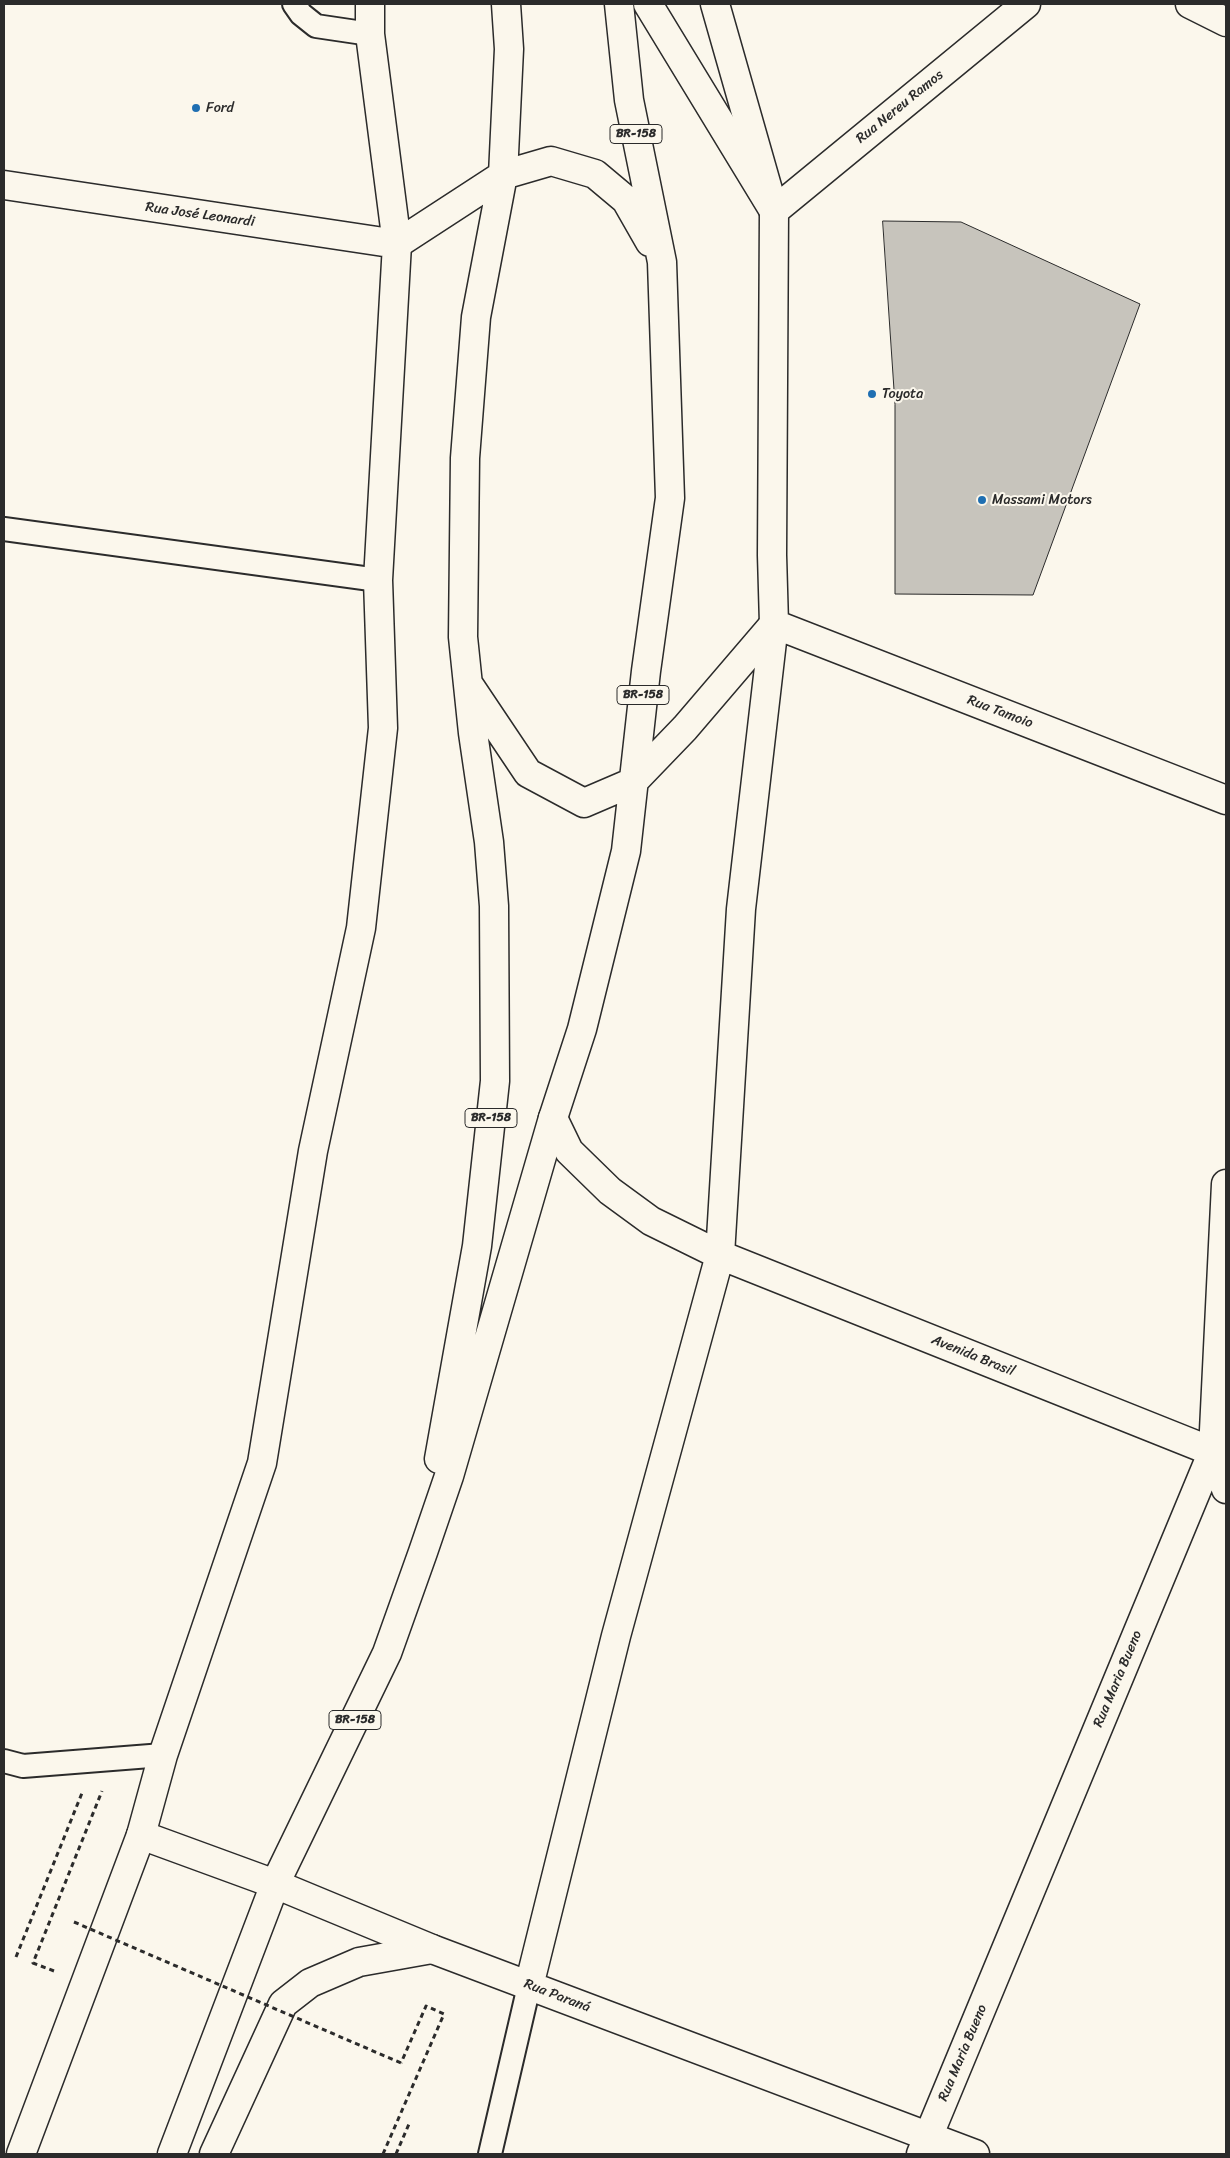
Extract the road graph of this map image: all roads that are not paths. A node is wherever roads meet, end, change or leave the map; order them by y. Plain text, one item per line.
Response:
1 (294, 4) edge
2 (370, 4) edge
3 (506, 4) edge
4 (619, 4) edge
5 (648, 4) edge
6 (715, 4) edge
7 (1026, 4) edge
8 (1190, 4) edge
9 (1226, 22) edge
10 (370, 34) junction
11 (503, 175) junction
12 (4, 185) edge
13 (774, 212) junction
14 (397, 244) junction
15 (662, 262) junction
16 (4, 529) edge
17 (378, 580) junction
18 (774, 624) junction
19 (467, 681) junction
20 (632, 782) junction
21 (1226, 800) edge
22 (1226, 809) edge
23 (553, 1118) junction
24 (1226, 1184) edge
25 (720, 1255) junction
26 (1220, 1454) edge
27 (1226, 1488) edge
28 (423, 1552) junction
29 (163, 1754) junction
30 (4, 1761) edge
31 (141, 1834) junction
32 (274, 1884) junction
33 (432, 1949) junction
34 (529, 1986) junction
35 (925, 2145) edge
36 (21, 2154) edge
37 (172, 2154) edge
38 (214, 2154) edge
39 (490, 2154) edge
40 (975, 2154) edge

1 - 10 lane
2 - 10 main road
3 - 11 main road, BR-158
4 - 15 main road, BR-158
5 - 13 main road
6 - 13 main road
7 - 13 main road, Rua Nereu Ramos
8 - 9 main road
10 - 14 main road
11 - 14 main road
11 - 15 main road
11 - 19 main road, BR-158
12 - 14 main road, Rua José Leonardi
13 - 18 main road
14 - 17 main road
15 - 20 main road, BR-158
16 - 17 lane
17 - 29 main road
18 - 20 main road
18 - 21 main road, Rua Tamoio
18 - 25 main road
19 - 20 main road
19 - 28 main road, BR-158
20 - 23 main road, BR-158
21 - 22 main road
23 - 25 main road, Avenida Brasil
23 - 28 main road, BR-158
24 - 26 main road, Rua Maria Bueno
25 - 26 main road, Avenida Brasil
25 - 34 main road
26 - 27 main road
26 - 35 main road, Rua Maria Bueno
28 - 32 main road, BR-158
29 - 30 lane
29 - 31 main road
31 - 32 main road, Rua Paraná
31 - 36 main road
32 - 33 main road, Rua Paraná
32 - 37 main road, BR-158
33 - 34 main road, Rua Paraná
33 - 38 main road
34 - 35 main road, Rua Paraná
34 - 39 lane
35 - 40 main road, Rua Paraná

